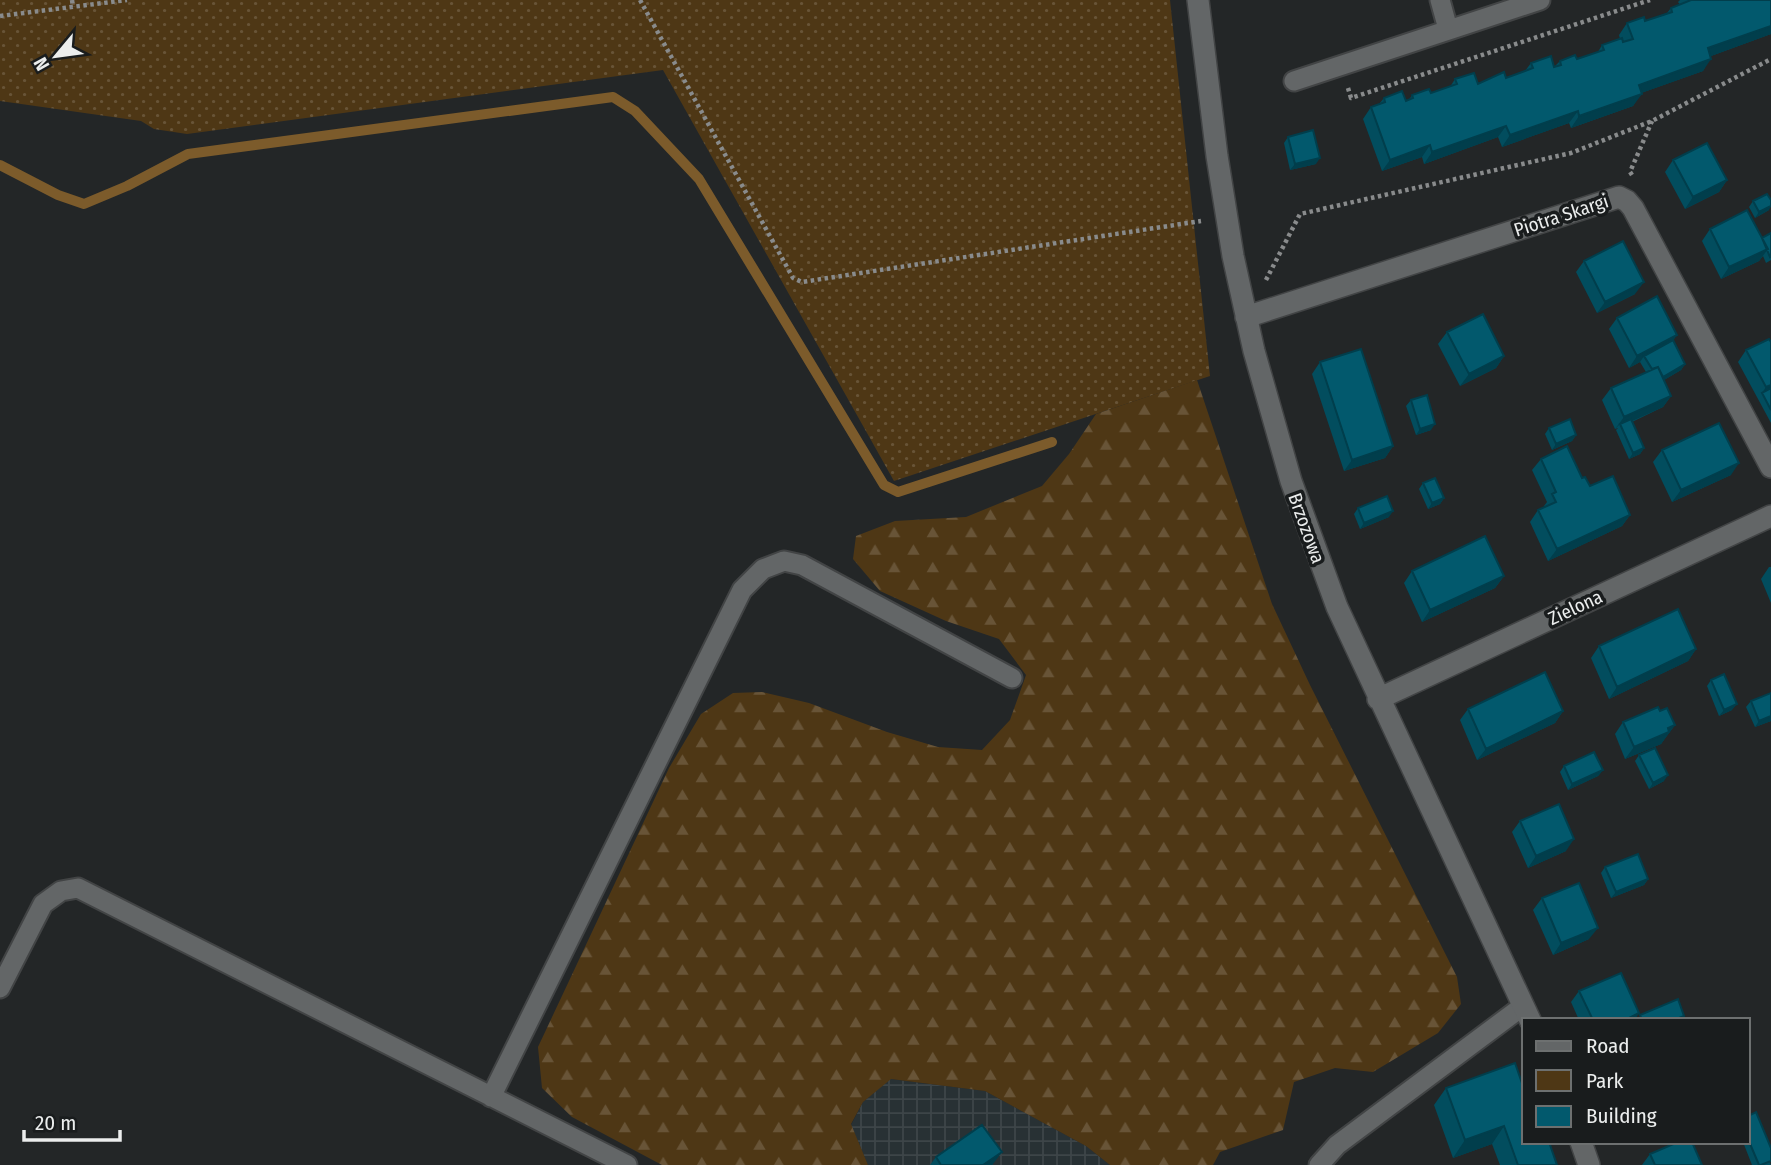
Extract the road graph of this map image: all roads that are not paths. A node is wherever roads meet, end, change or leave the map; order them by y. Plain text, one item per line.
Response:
1 (1199, 0) edge
2 (1440, 0) edge
3 (1540, 0) edge
4 (1448, 29) junction
5 (1294, 81) dead end
6 (1246, 317) junction
7 (1771, 467) edge
8 (1771, 516) edge
9 (1012, 678) dead end
10 (1378, 699) junction
11 (0, 988) edge
12 (1527, 1013) edge
13 (491, 1097) junction
14 (1582, 1144) edge
15 (627, 1165) edge
16 (1319, 1165) edge
17 (1589, 1165) edge

1 - 6 street, Brzozowa
2 - 4 lane
3 - 4 lane
4 - 5 lane
6 - 7 street, Piotra Skargi
6 - 10 street, Brzozowa
8 - 10 street, Zielona
9 - 13 lane
10 - 12 street, Brzozowa
11 - 13 lane
12 - 16 lane
13 - 15 lane
14 - 17 street

